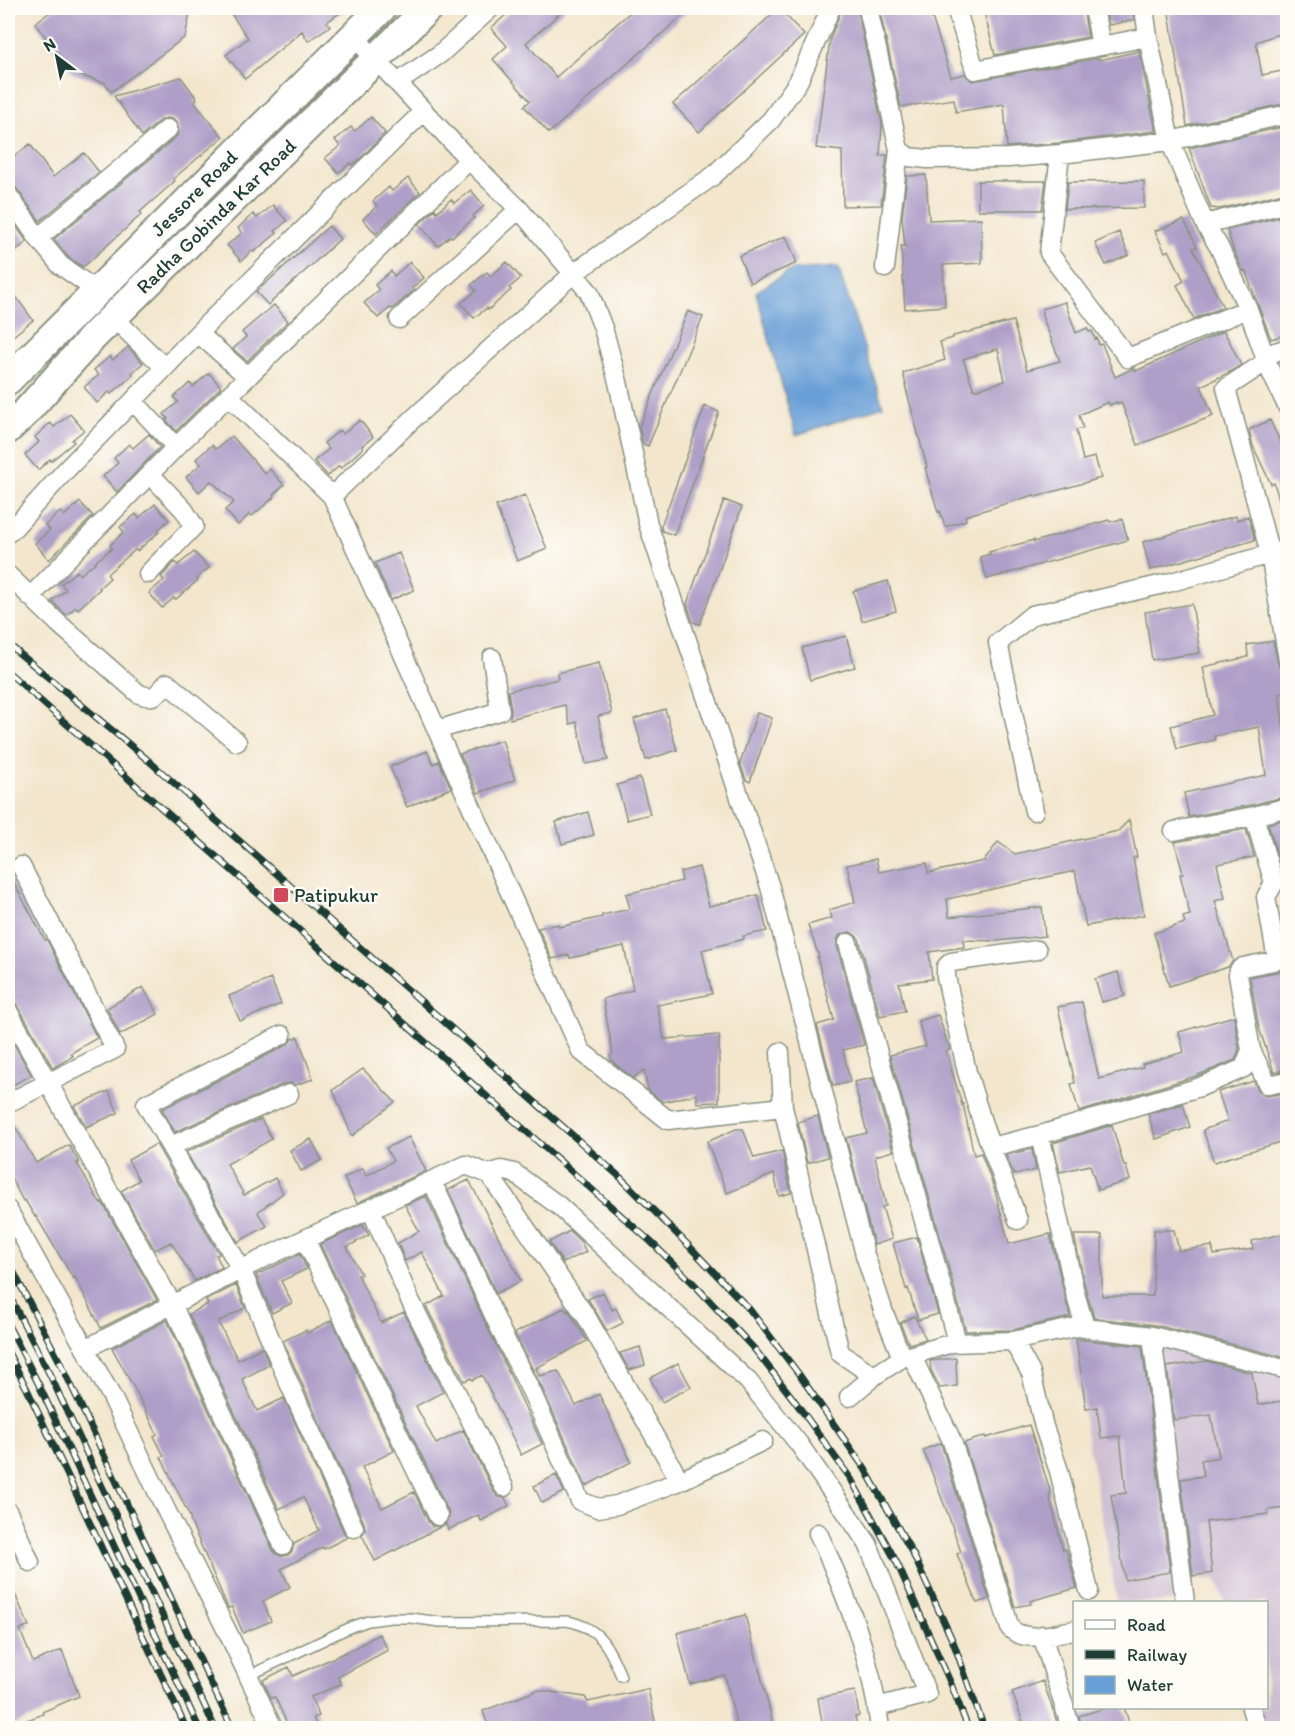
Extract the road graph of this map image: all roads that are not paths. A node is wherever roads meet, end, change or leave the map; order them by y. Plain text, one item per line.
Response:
1 (382, 8) edge
2 (428, 8) edge
3 (491, 8) edge
4 (831, 8) edge
5 (868, 8) edge
6 (956, 8) edge
7 (1094, 8) edge
8 (1144, 8) edge
9 (353, 35) junction
10 (1148, 37) junction
11 (1101, 46) junction
12 (376, 60) junction
13 (398, 83) junction
14 (424, 111) junction
15 (1287, 114) edge
16 (168, 129) dead end
17 (1170, 141) junction
18 (899, 150) junction
19 (1060, 154) junction
20 (469, 160) junction
21 (8, 195) edge
22 (1287, 203) edge
23 (519, 209) junction
24 (1205, 224) junction
25 (38, 238) junction
26 (885, 268) dead end
27 (574, 273) junction
28 (97, 291) junction
29 (1248, 309) junction
30 (75, 314) junction
31 (399, 319) dead end
32 (105, 325) junction
33 (198, 333) junction
34 (1287, 348) edge
35 (1266, 358) junction
36 (11, 368) edge
37 (165, 368) junction
38 (248, 377) junction
39 (229, 396) junction
40 (133, 401) junction
41 (1287, 408) edge
42 (8, 429) edge
43 (176, 447) junction
44 (150, 474) junction
45 (332, 496) junction
46 (8, 533) edge
47 (1279, 551) edge
48 (148, 574) dead end
49 (8, 575) edge
50 (30, 597) junction
51 (492, 658) dead end
52 (1287, 660) edge
53 (437, 730) junction
54 (237, 742) dead end
55 (1287, 807) edge
56 (1035, 811) dead end
57 (1254, 816) junction
58 (1174, 831) dead end
59 (21, 866) dead end
60 (848, 943) dead end
61 (1037, 950) dead end
62 (1282, 959) edge
63 (8, 1011) edge
64 (282, 1035) dead end
65 (1251, 1050) junction
66 (780, 1052) dead end
67 (1287, 1081) edge
68 (48, 1082) junction
69 (289, 1094) dead end
70 (8, 1103) edge
71 (783, 1107) junction
72 (1040, 1135) junction
73 (171, 1146) junction
74 (991, 1147) junction
75 (489, 1173) junction
76 (432, 1181) junction
77 (371, 1209) junction
78 (8, 1210) edge
79 (1018, 1220) dead end
80 (305, 1239) junction
81 (241, 1269) junction
82 (172, 1304) junction
83 (1085, 1328) junction
84 (1152, 1336) junction
85 (1013, 1341) junction
86 (957, 1342) junction
87 (85, 1349) junction
88 (907, 1357) junction
89 (1287, 1370) edge
90 (874, 1376) junction
91 (849, 1397) dead end
92 (763, 1441) dead end
93 (680, 1481) junction
94 (504, 1487) dead end
95 (8, 1512) edge
96 (438, 1516) dead end
97 (354, 1528) dead end
98 (818, 1533) dead end
99 (283, 1545) dead end
100 (30, 1562) dead end
101 (1089, 1591) dead end
102 (1185, 1601) edge
103 (1073, 1630) edge
104 (1042, 1635) junction
105 (248, 1676) junction
106 (621, 1676) dead end
107 (877, 1707) junction
108 (1252, 1709) edge
109 (273, 1728) edge
110 (880, 1728) edge
111 (1071, 1728) edge
112 (1257, 1728) edge

1 - 9 main road, Jessore Road
2 - 12 main road, Radha Gobinda Kar Road
3 - 13 street
4 - 27 street
5 - 18 street
6 - 11 street
7 - 11 street
8 - 10 street
9 - 12 street
9 - 28 main road, Jessore Road
10 - 11 street
10 - 17 street
12 - 13 street
12 - 32 main road, Radha Gobinda Kar Road
13 - 14 street
14 - 20 street
14 - 33 street
15 - 17 street
16 - 25 street
17 - 19 street
17 - 24 street
18 - 19 street
18 - 26 street
19 - 29 street
20 - 23 street
20 - 38 street
21 - 25 street
22 - 24 street
23 - 27 street
23 - 31 street
24 - 29 street
25 - 28 street
27 - 45 street
27 - 88 street
28 - 30 main road, Jessore Road
29 - 35 street
30 - 32 main road
30 - 36 main road, Jessore Road
32 - 37 street
32 - 42 main road, Radha Gobinda Kar Road
33 - 37 street
33 - 38 street
34 - 35 street
35 - 41 street
35 - 47 street
37 - 40 street
38 - 39 street
39 - 43 street
39 - 45 street
40 - 43 street
40 - 46 street
43 - 44 street
44 - 48 street
44 - 50 street
45 - 53 street
47 - 52 street
47 - 56 street
49 - 50 street
50 - 54 street
51 - 53 street
53 - 71 street
55 - 57 street
57 - 58 street
57 - 62 street
59 - 68 street
60 - 86 street
61 - 74 street
62 - 65 street
63 - 68 street
64 - 73 street
65 - 67 street
65 - 72 street
66 - 71 street
68 - 70 street
68 - 82 street
69 - 73 street
71 - 90 street
72 - 74 street
72 - 83 street
73 - 81 street
74 - 79 street
75 - 76 street
75 - 93 street
75 - 107 street
76 - 77 street
76 - 93 street
77 - 80 street
77 - 94 street
78 - 87 street
80 - 81 street
80 - 96 street
81 - 82 street
81 - 97 street
82 - 87 street
82 - 99 street
83 - 84 street
83 - 85 street
84 - 89 street
84 - 102 street
85 - 86 street
85 - 101 street
86 - 88 street
87 - 105 street
88 - 90 street
88 - 104 street
90 - 91 street
92 - 93 street
95 - 100 street
98 - 107 street
103 - 104 street
104 - 111 street
105 - 106 lane
105 - 109 street
107 - 110 street
108 - 112 street

